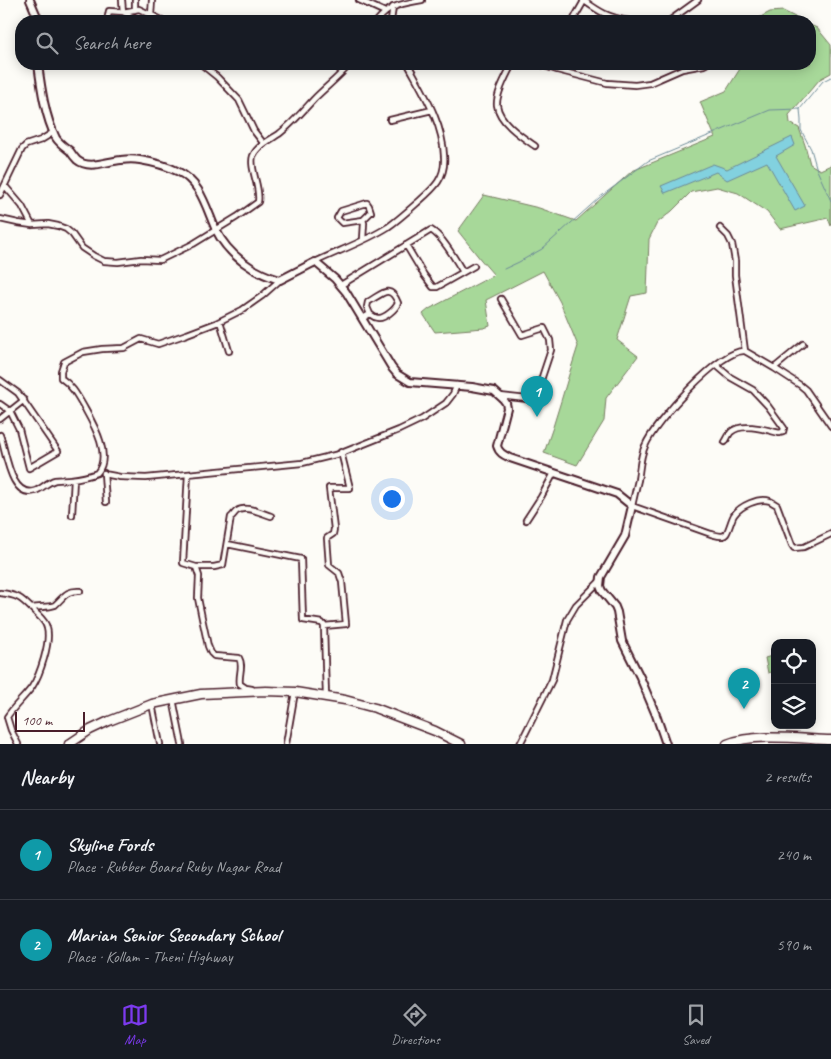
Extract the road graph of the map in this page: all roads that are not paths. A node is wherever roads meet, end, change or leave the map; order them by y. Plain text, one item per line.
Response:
1 (30, 0) edge
2 (122, 0) edge
3 (136, 0) edge
4 (152, 0) edge
5 (359, 0) edge
6 (422, 0) edge
7 (698, 0) edge
8 (584, 1) edge
9 (392, 7) junction
10 (135, 10) junction
11 (123, 12) junction
12 (385, 12) junction
13 (37, 15) edge
14 (108, 15) edge
15 (129, 15) edge
16 (151, 15) joint
17 (382, 15) edge
18 (391, 15) edge
19 (577, 15) edge
20 (606, 15) edge
21 (677, 15) edge
22 (39, 70) edge
23 (208, 70) edge
24 (344, 70) edge
25 (411, 70) edge
26 (509, 70) edge
27 (556, 70) edge
28 (678, 70) edge
29 (432, 110) junction
30 (390, 120) dead end
31 (54, 132) junction
32 (264, 144) junction
33 (535, 146) dead end
34 (5, 186) junction
35 (0, 195) edge
36 (0, 220) edge
37 (363, 220) junction
38 (32, 225) junction
39 (720, 228) dead end
40 (216, 230) junction
41 (363, 239) junction
42 (406, 246) junction
43 (315, 262) junction
44 (474, 266) dead end
45 (463, 272) junction
46 (280, 280) junction
47 (341, 285) junction
48 (501, 300) dead end
49 (370, 314) junction
50 (362, 318) junction
51 (220, 321) junction
52 (803, 344) dead end
53 (745, 351) junction
54 (229, 352) dead end
55 (716, 365) junction
56 (774, 368) junction
57 (0, 380) edge
58 (457, 385) junction
59 (499, 395) junction
60 (24, 400) junction
61 (0, 404) edge
62 (10, 411) junction
63 (0, 419) edge
64 (831, 426) edge
65 (0, 434) edge
66 (725, 442) dead end
67 (341, 452) junction
68 (102, 467) junction
69 (554, 473) junction
70 (104, 474) junction
71 (188, 474) junction
72 (74, 479) junction
73 (106, 502) dead end
74 (632, 506) junction
75 (72, 515) dead end
76 (271, 516) dead end
77 (526, 520) dead end
78 (831, 534) edge
79 (227, 544) junction
80 (196, 567) junction
81 (600, 581) junction
82 (80, 591) dead end
83 (0, 593) edge
84 (32, 608) junction
85 (324, 626) junction
86 (266, 691) junction
87 (295, 692) junction
88 (326, 697) junction
89 (172, 699) junction
90 (152, 704) junction
91 (831, 740) edge
92 (78, 741) edge
93 (18, 744) edge
94 (69, 744) edge
95 (160, 744) edge
96 (182, 744) edge
97 (286, 744) edge
98 (461, 744) edge
99 (520, 744) edge
100 (666, 744) edge
101 (727, 744) edge

1 - 13 main road
2 - 11 street
3 - 10 street
4 - 16 street
5 - 12 street
6 - 9 street
7 - 21 street
8 - 19 street
8 - 20 street
9 - 12 street
9 - 18 street
10 - 11 street
10 - 16 street
11 - 14 street
11 - 15 street
12 - 17 street
22 - 31 main road
23 - 32 street
24 - 32 street
25 - 29 street
26 - 33 street
27 - 28 street
29 - 30 street
29 - 41 street
31 - 34 street
31 - 40 main road
32 - 40 street
34 - 35 street
34 - 38 street
36 - 38 street
37 - 37 street
37 - 41 street
38 - 40 street
39 - 53 street
40 - 46 main road
41 - 43 street
42 - 45 street
42 - 45 street
42 - 47 street
43 - 46 main road
43 - 47 main road
44 - 45 street
46 - 51 street
47 - 50 main road
48 - 59 street
49 - 49 street
49 - 50 street
50 - 58 main road
51 - 54 street
51 - 68 street
52 - 56 street
53 - 55 street
53 - 56 street
55 - 66 street
55 - 74 street
56 - 64 street
57 - 60 street
58 - 59 main road
58 - 67 street
59 - 69 main road
60 - 62 street
60 - 62 street
61 - 62 street
62 - 63 street
65 - 72 street
67 - 71 street
67 - 85 street
68 - 70 street
68 - 72 street
69 - 74 main road
69 - 77 street
70 - 71 street
70 - 73 street
71 - 80 street
72 - 75 street
74 - 78 street
74 - 81 main road
76 - 79 street
79 - 80 street
79 - 85 street
80 - 86 street
81 - 99 street
81 - 100 main road
82 - 84 street
83 - 84 street
84 - 93 street
85 - 88 street
86 - 87 highway
86 - 89 highway
87 - 88 highway
87 - 97 street
88 - 98 highway
89 - 90 highway
89 - 96 street
90 - 92 highway
90 - 95 street
91 - 101 highway
92 - 94 highway

